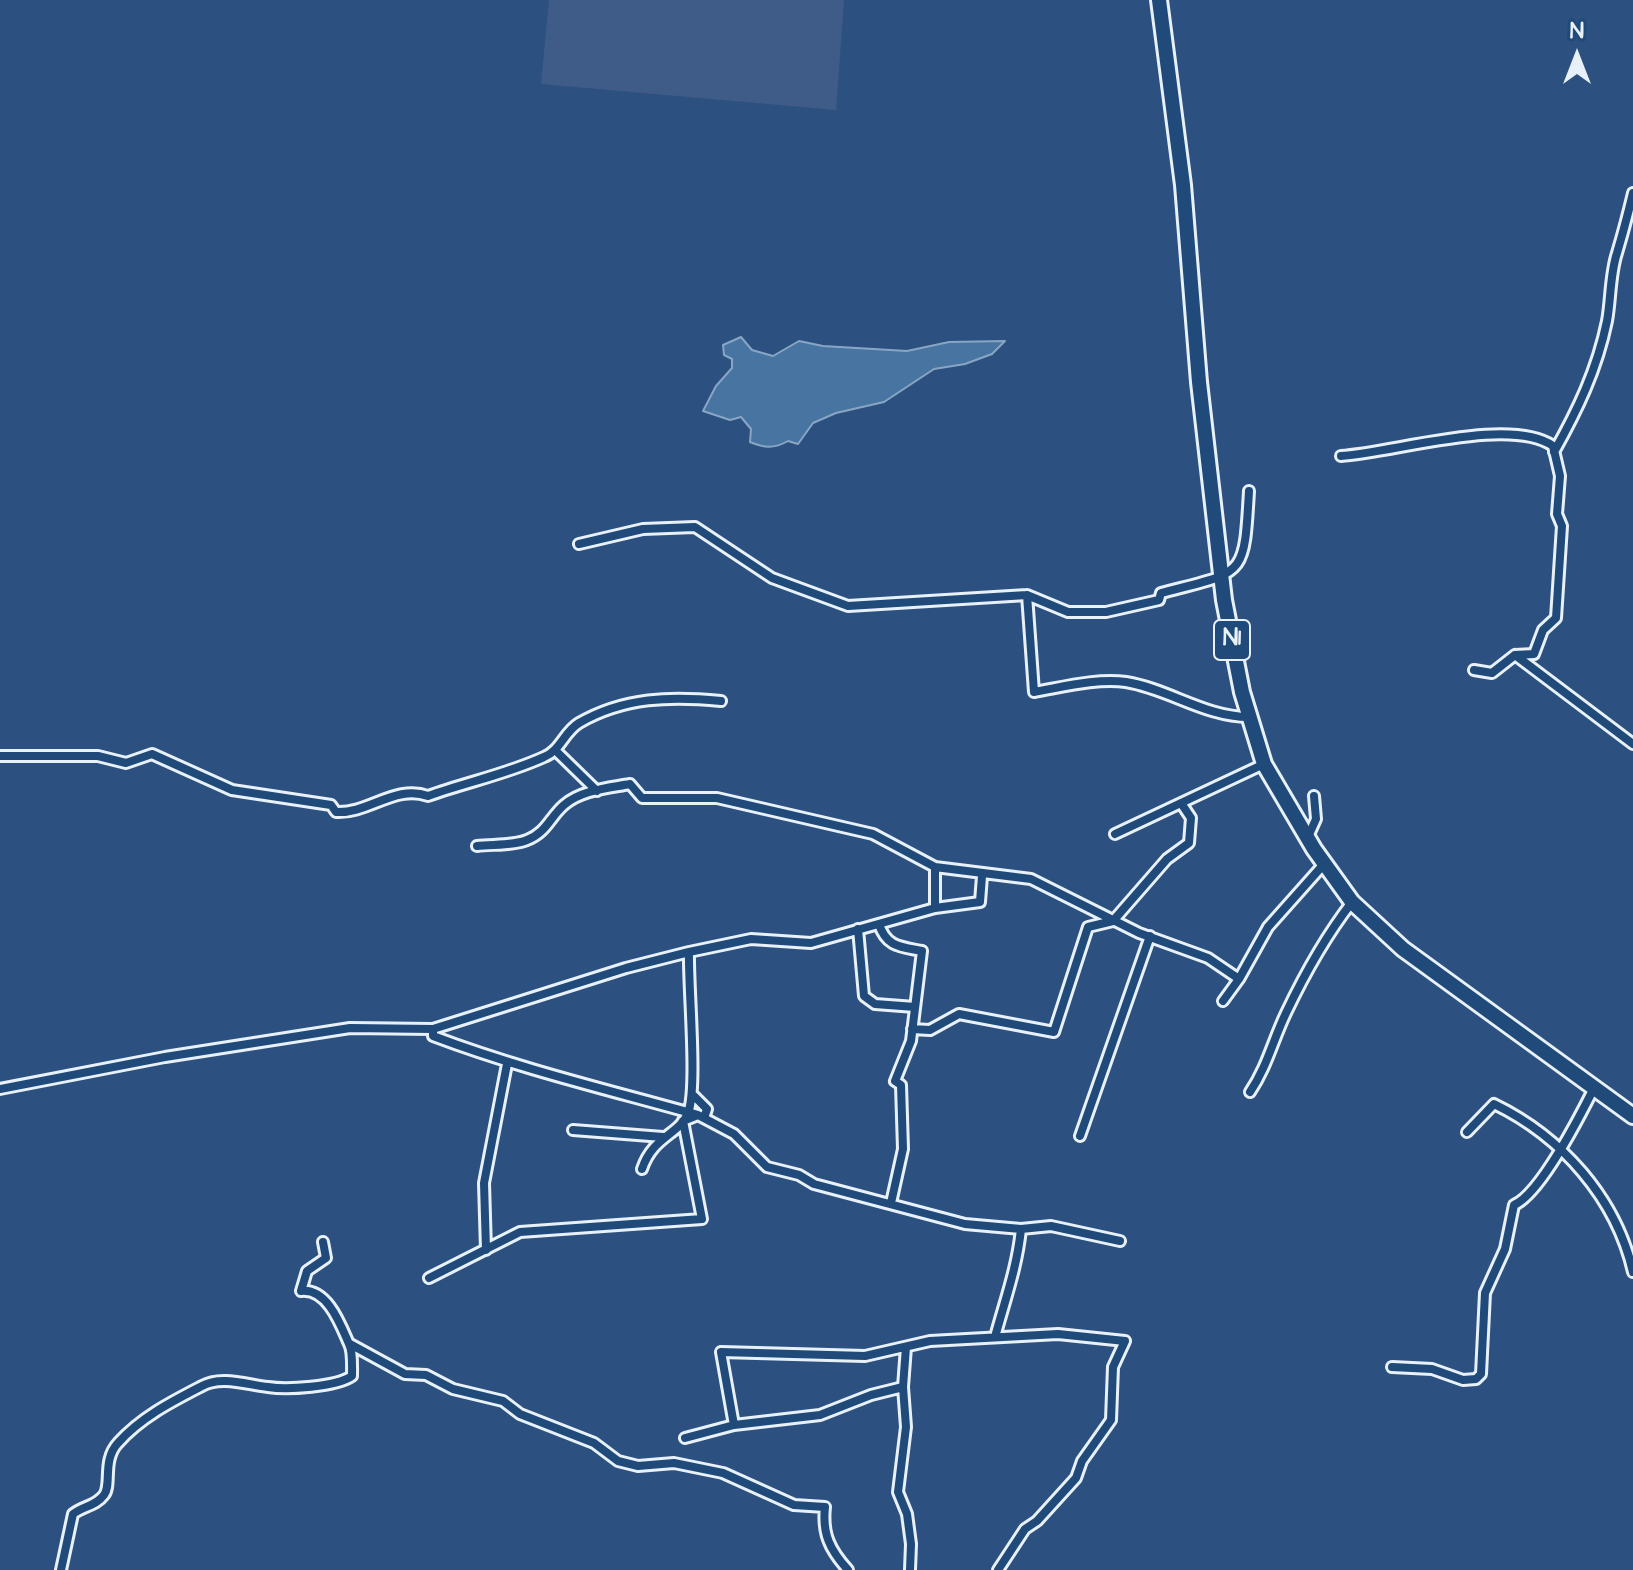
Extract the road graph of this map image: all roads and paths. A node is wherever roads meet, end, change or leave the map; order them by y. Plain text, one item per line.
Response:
1 (1159, 0) edge
2 (1633, 193) edge
3 (1554, 452) junction
4 (1341, 456) dead end
5 (1249, 491) dead end
6 (579, 544) dead end
7 (1222, 577) junction
8 (1027, 595) junction
9 (1515, 655) junction
10 (1474, 670) dead end
11 (721, 701) dead end
12 (1249, 717) junction
13 (1633, 744) edge
14 (555, 750) junction
15 (0, 756) edge
16 (1264, 764) junction
17 (597, 791) junction
18 (1314, 796) dead end
19 (1181, 803) junction
20 (1115, 834) dead end
21 (1308, 838) junction
22 (477, 846) dead end
23 (1324, 864) junction
24 (935, 867) junction
25 (982, 876) junction
26 (1352, 902) junction
27 (935, 908) junction
28 (1113, 921) junction
29 (879, 924) junction
30 (858, 929) junction
31 (1150, 936) junction
32 (689, 952) junction
33 (1239, 979) junction
34 (1223, 1001) dead end
35 (915, 1007) junction
36 (433, 1029) junction
37 (912, 1029) junction
38 (507, 1064) junction
39 (1594, 1088) junction
40 (0, 1089) edge
41 (1250, 1092) dead end
42 (694, 1096) junction
43 (697, 1115) junction
44 (1633, 1116) edge
45 (683, 1121) junction
46 (573, 1130) dead end
47 (1467, 1132) dead end
48 (1080, 1136) dead end
49 (663, 1137) junction
50 (1561, 1149) junction
51 (642, 1169) dead end
52 (891, 1203) junction
53 (1021, 1229) junction
54 (1120, 1241) dead end
55 (323, 1242) dead end
56 (486, 1250) junction
57 (1633, 1272) edge
58 (429, 1278) dead end
59 (995, 1337) junction
60 (350, 1344) junction
61 (906, 1347) junction
62 (1392, 1367) dead end
63 (903, 1387) junction
64 (734, 1425) junction
65 (685, 1438) dead end
66 (61, 1570) edge
67 (848, 1570) edge
68 (910, 1570) edge
69 (998, 1570) edge

1 - 7 highway, N1
2 - 3 street
3 - 4 street
3 - 9 street
5 - 7 street
6 - 8 street
7 - 8 street
7 - 12 highway, N1
8 - 12 street
9 - 10 street
9 - 13 street
11 - 14 street
12 - 16 highway, N1
14 - 15 street
14 - 17 street
16 - 19 street
16 - 21 highway, N1
17 - 22 street
17 - 24 street
18 - 21 street
19 - 20 street
19 - 28 street
21 - 23 highway, N1
23 - 26 highway, N1
23 - 33 street
24 - 25 street
24 - 27 street
25 - 27 street
25 - 28 street
26 - 39 highway, N1
26 - 41 street
27 - 29 street
28 - 31 street
28 - 37 street
29 - 30 street
29 - 35 street
30 - 32 street
30 - 35 street
31 - 33 street
31 - 48 street
32 - 36 street
32 - 42 street
33 - 34 street
35 - 37 street
36 - 38 street
36 - 40 street
37 - 52 street
38 - 43 street
38 - 56 street
39 - 44 highway, N1
39 - 50 street
42 - 43 street
42 - 43 street
43 - 45 street
43 - 52 street
45 - 49 street
45 - 56 street
46 - 49 street
47 - 50 street
49 - 51 street
50 - 57 street
50 - 62 street
52 - 53 street
53 - 54 street
53 - 59 street
55 - 60 street
56 - 58 street
59 - 61 street
59 - 69 street
60 - 66 street
60 - 67 street
61 - 63 street
61 - 64 street
63 - 64 street
63 - 68 street
64 - 65 street

